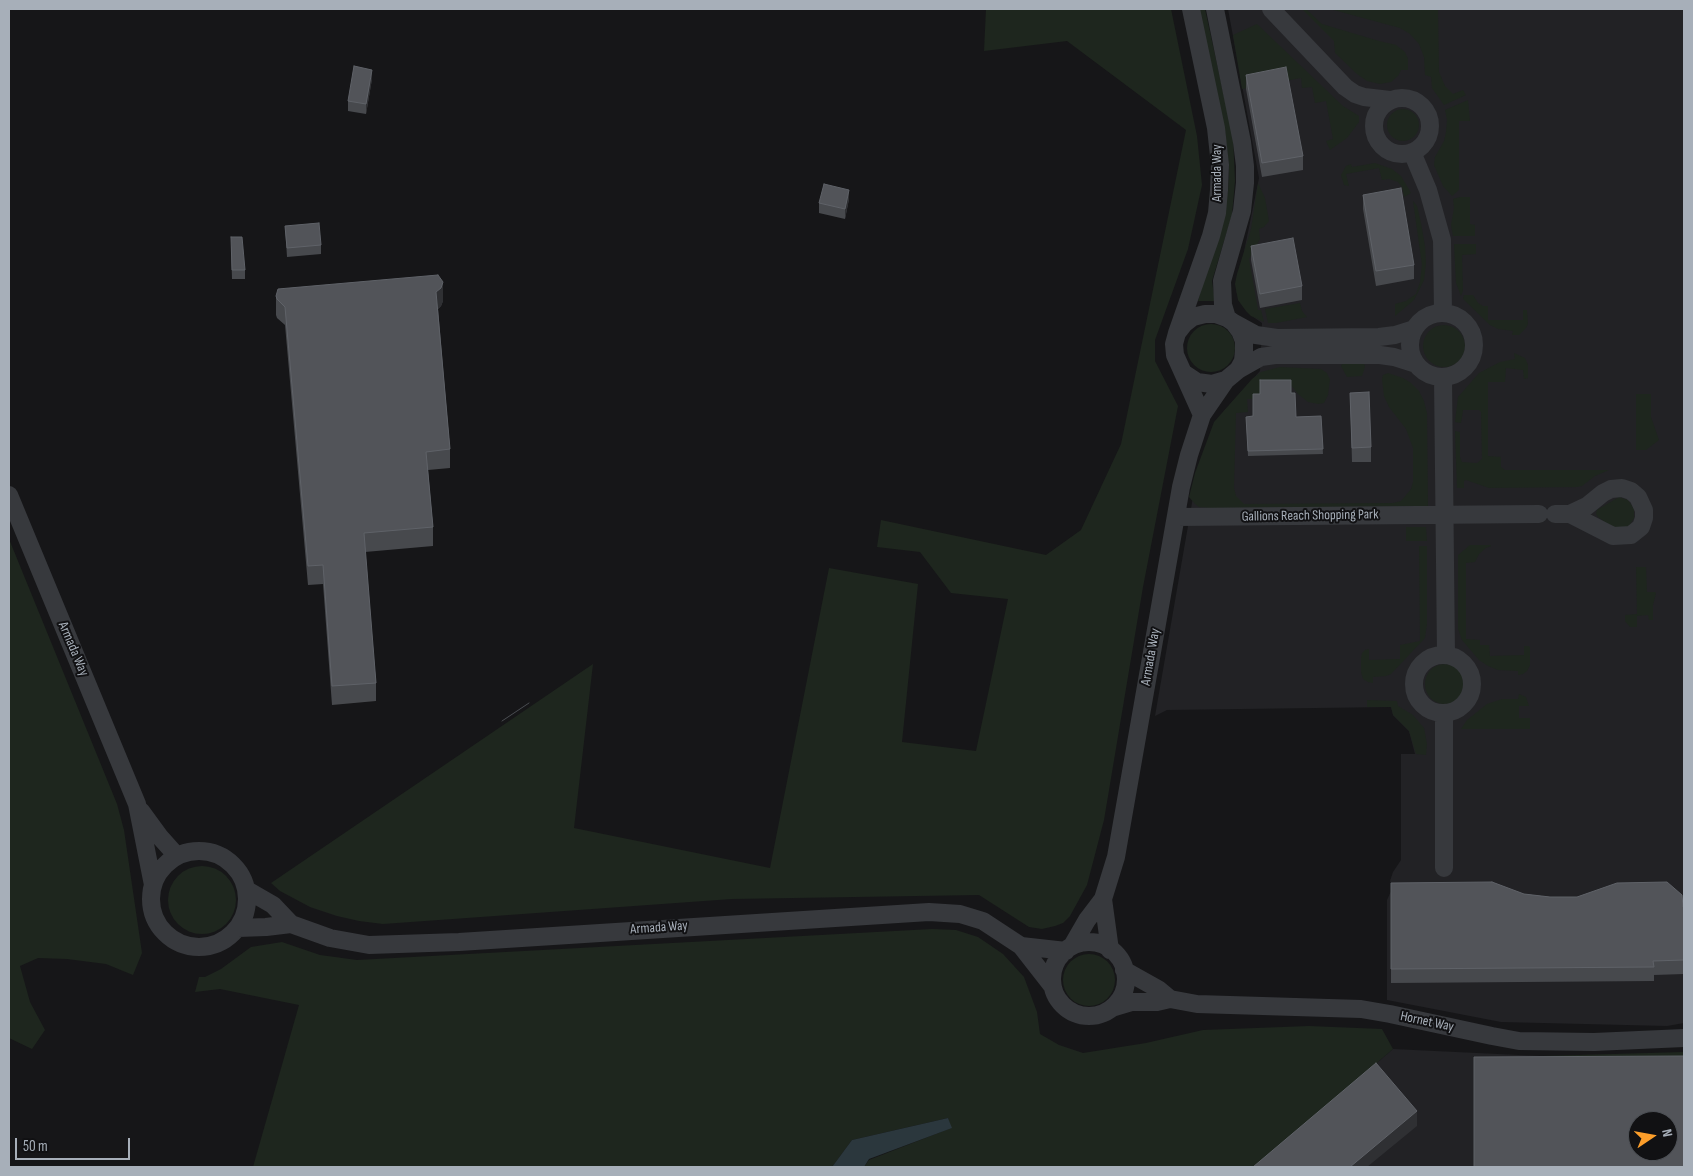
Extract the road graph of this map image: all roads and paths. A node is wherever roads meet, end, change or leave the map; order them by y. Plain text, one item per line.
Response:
1 (1191, 9) edge
2 (1215, 9) edge
3 (1271, 9) edge
4 (1390, 100) junction
5 (1412, 152) junction
6 (1443, 313) junction
7 (1230, 321) junction
8 (1414, 329) junction
9 (1177, 334) junction
10 (1416, 364) junction
11 (1185, 374) junction
12 (1232, 375) junction
13 (1443, 378) junction
14 (1202, 415) junction
15 (9, 495) edge
16 (1444, 514) junction
17 (1555, 514) dead end
18 (1176, 517) junction
19 (1446, 655) junction
20 (1444, 713) junction
21 (137, 804) junction
22 (177, 856) junction
23 (1444, 868) dead end
24 (153, 885) junction
25 (247, 890) junction
26 (1102, 899) junction
27 (291, 924) junction
28 (238, 928) junction
29 (1021, 946) junction
30 (1069, 948) junction
31 (1110, 950) junction
32 (1124, 970) junction
33 (1053, 987) junction
34 (1170, 999) junction
35 (1112, 1008) junction
36 (1684, 1038) edge

1 - 9 street, Armada Way
2 - 7 street, Armada Way
3 - 4 street
4 - 5 street
4 - 5 street
5 - 6 street
6 - 8 street
6 - 13 street
7 - 8 street
7 - 9 street
7 - 12 street, Armada Way
8 - 10 street
9 - 11 street, Armada Way
10 - 12 street
10 - 13 street
11 - 12 street
11 - 14 street, Armada Way
12 - 14 street, Armada Way
13 - 16 street
14 - 18 street, Armada Way
15 - 21 street, Armada Way
16 - 17 street, Gallions Reach Shopping Park
16 - 18 street, Gallions Reach Shopping Park
16 - 19 street
18 - 26 street, Armada Way
19 - 20 street
19 - 20 street
20 - 23 street
21 - 22 street, Armada Way
21 - 24 street, Armada Way
22 - 24 street
22 - 25 street
24 - 28 street, Armada Way
25 - 27 street, Armada Way
25 - 28 street
26 - 30 street, Armada Way
26 - 31 street, Armada Way
27 - 28 street, Armada Way
27 - 29 street, Armada Way
29 - 30 street, Armada Way
29 - 33 street, Armada Way
30 - 31 street, Armada Way
30 - 33 street, Armada Way
31 - 32 street, Armada Way
32 - 34 street, Hornet Way
32 - 35 street
33 - 35 street, Armada Way
34 - 35 street, Hornet Way
34 - 36 street, Hornet Way

